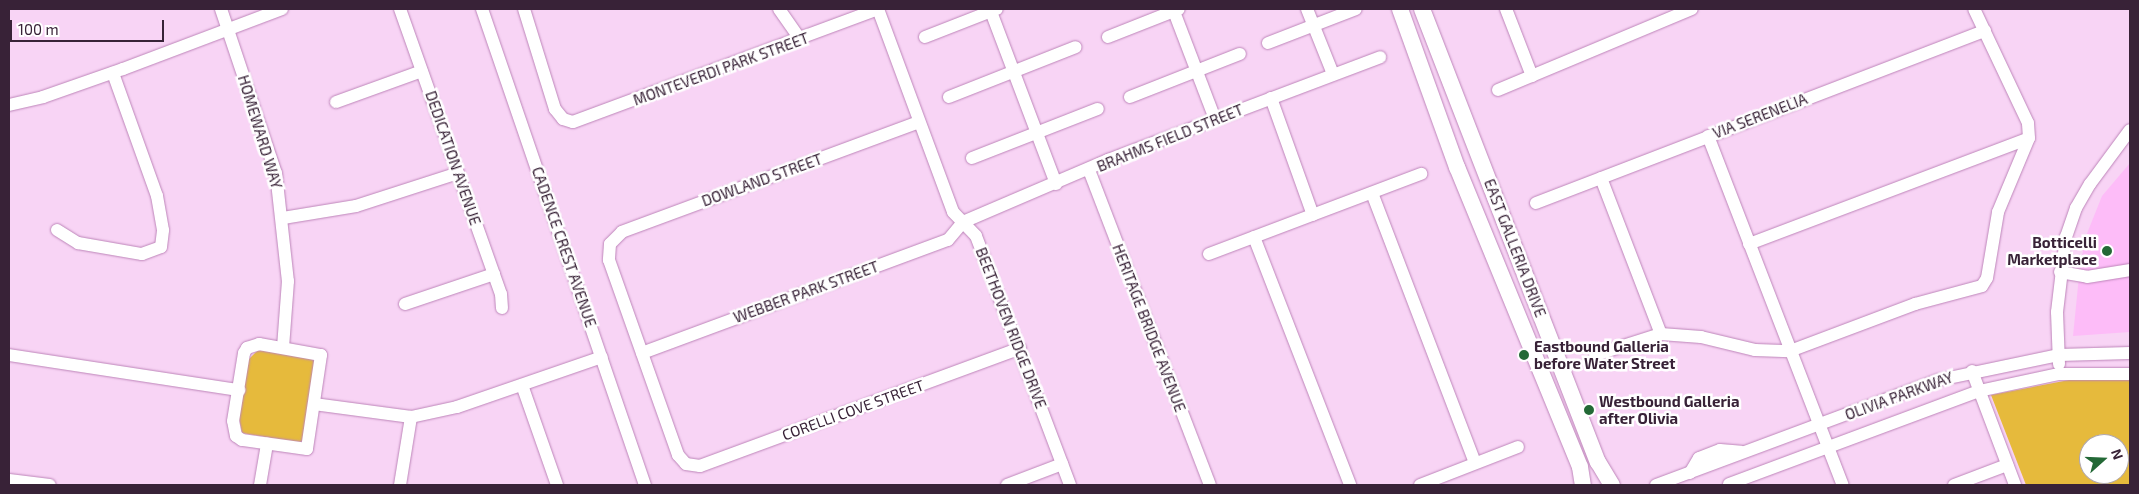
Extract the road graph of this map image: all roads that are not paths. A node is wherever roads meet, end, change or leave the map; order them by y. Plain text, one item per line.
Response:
1 (221, 9) edge
2 (282, 9) edge
3 (400, 9) edge
4 (482, 9) edge
5 (779, 9) edge
6 (878, 9) edge
7 (1307, 9) edge
8 (1356, 9) edge
9 (1400, 9) edge
10 (1422, 9) edge
11 (1506, 9) edge
12 (1692, 9) edge
13 (1974, 9) edge
14 (528, 10) edge
15 (992, 10) edge
16 (1175, 10) edge
17 (1314, 25) junction
18 (229, 31) junction
19 (1984, 31) junction
20 (925, 37) dead end
21 (1108, 37) dead end
22 (802, 40) junction
23 (1268, 43) dead end
24 (1076, 47) dead end
25 (1240, 54) dead end
26 (1380, 57) dead end
27 (422, 71) junction
28 (1197, 71) junction
29 (1014, 72) junction
30 (113, 73) junction
31 (1333, 74) junction
32 (1532, 76) junction
33 (1498, 90) dead end
34 (949, 97) dead end
35 (1130, 97) dead end
36 (1271, 98) junction
37 (336, 102) dead end
38 (9, 105) edge
39 (1098, 108) dead end
40 (1215, 119) junction
41 (919, 122) junction
42 (2130, 130) edge
43 (1037, 132) junction
44 (1708, 136) junction
45 (2030, 138) junction
46 (972, 158) dead end
47 (1089, 170) junction
48 (458, 173) junction
49 (1421, 174) dead end
50 (1601, 178) junction
51 (1056, 184) junction
52 (1372, 192) junction
53 (1536, 204) dead end
54 (1313, 215) junction
55 (283, 218) junction
56 (962, 222) junction
57 (57, 230) dead end
58 (1254, 237) junction
59 (1749, 244) junction
60 (1209, 254) dead end
61 (2130, 270) edge
62 (2060, 272) junction
63 (494, 274) junction
64 (405, 304) dead end
65 (502, 308) dead end
66 (1661, 334) junction
67 (283, 348) junction
68 (1020, 348) junction
69 (1790, 351) junction
70 (642, 353) junction
71 (2130, 353) edge
72 (9, 355) edge
73 (1595, 355) dead end
74 (2059, 355) junction
75 (602, 357) junction
76 (1972, 371) junction
77 (2059, 374) junction
78 (2130, 374) edge
79 (522, 384) junction
80 (238, 390) junction
81 (1979, 391) junction
82 (314, 404) junction
83 (411, 417) junction
84 (1819, 425) junction
85 (267, 444) junction
86 (1828, 446) junction
87 (1518, 447) dead end
88 (1475, 463) junction
89 (1062, 464) junction
90 (2007, 466) junction
91 (1752, 475) junction
92 (9, 480) edge
93 (1729, 484) edge
94 (50, 485) edge
95 (260, 485) edge
96 (400, 485) edge
97 (558, 485) edge
98 (645, 485) edge
99 (1007, 485) edge
100 (1070, 485) edge
101 (1210, 485) edge
102 (1350, 485) edge
103 (1420, 485) edge
104 (1583, 485) edge
105 (1612, 485) edge
106 (1656, 485) edge
107 (1743, 485) edge
108 (1843, 485) edge
109 (1954, 485) edge
110 (2015, 485) edge

1 - 18 street, HOMEWARD WAY
2 - 18 street
3 - 27 street, DEDICATION AVENUE
4 - 75 street, CADENCE CREST AVENUE
5 - 22 street
6 - 22 street, MONTEVERDI PARK STREET
6 - 41 street, BEETHOVEN RIDGE DRIVE
7 - 17 street
8 - 17 street
9 - 104 main road, EAST GALLERIA DRIVE
10 - 105 main road, EAST GALLERIA DRIVE
11 - 32 street
12 - 32 street
13 - 19 street
14 - 22 street, MONTEVERDI PARK STREET
15 - 20 street
15 - 29 street
16 - 21 street
16 - 28 street
17 - 23 street
17 - 31 street
18 - 30 street
18 - 55 street, HOMEWARD WAY
19 - 44 street, VIA SERENELIA
19 - 45 street
24 - 29 street
25 - 28 street
26 - 31 street, BRAHMS FIELD STREET
27 - 37 street
27 - 48 street, DEDICATION AVENUE
28 - 35 street
28 - 40 street
29 - 34 street
29 - 43 street
30 - 38 street
30 - 57 street
31 - 36 street, BRAHMS FIELD STREET
32 - 33 street
36 - 40 street, BRAHMS FIELD STREET
36 - 54 street
39 - 43 street
40 - 47 street, BRAHMS FIELD STREET
41 - 56 street, BEETHOVEN RIDGE DRIVE
41 - 70 street, DOWLAND STREET
42 - 62 street
43 - 46 street
43 - 51 street
44 - 50 street, VIA SERENELIA
44 - 59 street
45 - 59 street
45 - 69 street
47 - 51 street, BRAHMS FIELD STREET
47 - 101 street, HERITAGE BRIDGE AVENUE
48 - 55 street
48 - 63 street, DEDICATION AVENUE
49 - 52 street
50 - 53 street, VIA SERENELIA
50 - 66 street
51 - 56 street, BRAHMS FIELD STREET
52 - 54 street
52 - 88 street
54 - 58 street
55 - 67 street, HOMEWARD WAY
56 - 68 street, BEETHOVEN RIDGE DRIVE
56 - 70 street, WEBBER PARK STREET
58 - 60 street
58 - 102 street
59 - 69 street
61 - 62 street
62 - 74 street
63 - 64 street
63 - 65 street, DEDICATION AVENUE
66 - 69 street
66 - 73 street
67 - 80 street
67 - 82 street
68 - 70 street, CORELLI COVE STREET
68 - 89 street, BEETHOVEN RIDGE DRIVE
69 - 84 street
71 - 74 street, OLIVIA PARKWAY
72 - 80 street
74 - 76 street, OLIVIA PARKWAY
74 - 77 street
75 - 79 street
75 - 98 street, CADENCE CREST AVENUE
76 - 81 street
76 - 84 street, OLIVIA PARKWAY
77 - 78 street, OLIVIA PARKWAY
77 - 81 street, OLIVIA PARKWAY
79 - 83 street
79 - 97 street
80 - 85 street
81 - 86 street, OLIVIA PARKWAY
81 - 90 street
82 - 83 street
82 - 85 street
83 - 96 street
84 - 86 street
84 - 106 street, OLIVIA PARKWAY
85 - 95 street
86 - 91 street, OLIVIA PARKWAY
86 - 108 street
87 - 88 street
88 - 103 street
89 - 99 street
89 - 100 street, BEETHOVEN RIDGE DRIVE
90 - 109 street
90 - 110 street
91 - 93 street, OLIVIA PARKWAY
91 - 107 street, OLIVIA PARKWAY
92 - 94 street

